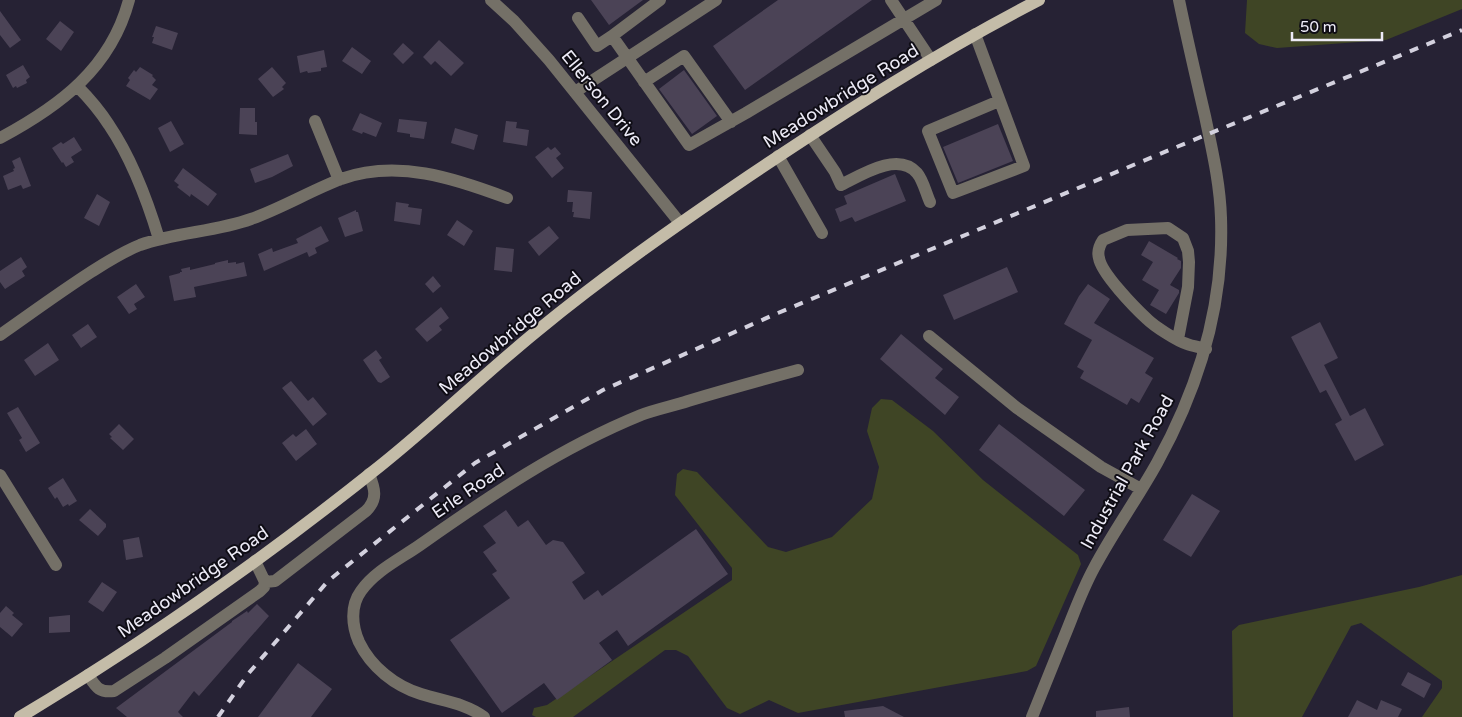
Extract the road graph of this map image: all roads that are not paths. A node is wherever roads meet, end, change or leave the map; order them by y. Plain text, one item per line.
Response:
1 (129, 0) edge
2 (491, 0) edge
3 (660, 0) edge
4 (716, 0) edge
5 (891, 0) edge
6 (936, 0) edge
7 (1179, 0) edge
8 (1032, 2) edge
9 (578, 18) dead end
10 (904, 19) junction
11 (974, 34) junction
12 (612, 36) junction
13 (627, 58) junction
14 (931, 60) junction
15 (644, 82) junction
16 (77, 86) junction
17 (575, 92) junction
18 (999, 101) junction
19 (315, 121) dead end
20 (731, 122) junction
21 (810, 135) junction
22 (0, 138) edge
23 (778, 156) junction
24 (339, 180) junction
25 (507, 198) dead end
26 (930, 202) dead end
27 (680, 223) junction
28 (822, 233) dead end
29 (159, 239) junction
30 (0, 335) edge
31 (929, 336) dead end
32 (1178, 339) junction
33 (1206, 349) junction
34 (798, 370) dead end
35 (369, 474) junction
36 (0, 475) edge
37 (1141, 489) junction
38 (254, 561) junction
39 (56, 565) dead end
40 (265, 582) junction
41 (88, 675) junction
42 (20, 717) edge
43 (484, 717) edge
44 (1032, 717) edge

1 - 16 street
2 - 17 street, Ellerson Drive
3 - 12 street
4 - 13 street
5 - 10 street
6 - 10 street
7 - 33 street, Industrial Park Road
8 - 11 main road, Meadowbridge Road
9 - 12 street
10 - 14 street
10 - 20 street
11 - 14 main road, Meadowbridge Road
11 - 18 street
12 - 13 street
13 - 15 street
13 - 17 street
14 - 21 main road, Meadowbridge Road
15 - 20 street
15 - 20 street
16 - 22 street
16 - 29 street
17 - 27 street, Ellerson Drive
18 - 18 street
19 - 24 street
21 - 23 main road, Meadowbridge Road
21 - 26 street
23 - 27 main road, Meadowbridge Road
23 - 28 street
24 - 25 street
24 - 29 street
27 - 35 main road, Meadowbridge Road
29 - 30 street
31 - 37 street
32 - 32 street
32 - 33 street
33 - 37 street, Industrial Park Road
34 - 43 street, Erle Road
35 - 38 main road, Meadowbridge Road
35 - 40 street
36 - 39 street
37 - 44 street, Industrial Park Road
38 - 40 street
38 - 41 main road, Meadowbridge Road
40 - 41 street
41 - 42 main road, Meadowbridge Road

